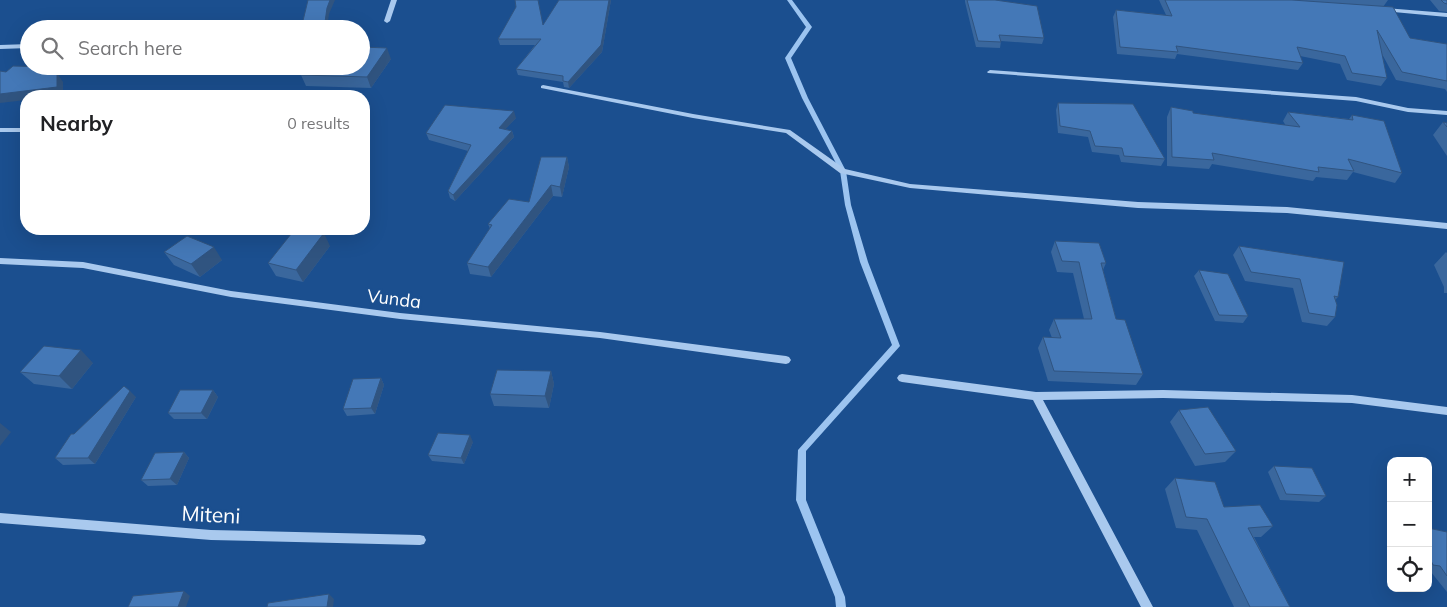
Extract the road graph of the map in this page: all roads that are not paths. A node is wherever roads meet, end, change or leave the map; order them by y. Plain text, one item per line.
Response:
1 (394, 0) edge
2 (1378, 10) edge
3 (1447, 14) edge
4 (387, 21) dead end
5 (20, 46) edge
6 (0, 47) edge
7 (990, 72) dead end
8 (543, 87) dead end
9 (1447, 113) edge
10 (0, 130) edge
11 (20, 130) edge
12 (1447, 226) edge
13 (0, 261) edge
14 (786, 360) dead end
15 (902, 378) dead end
16 (1036, 396) junction
17 (1447, 411) edge
18 (0, 518) edge
19 (420, 540) dead end
20 (1147, 607) edge

1 - 4 street
2 - 3 street
5 - 6 street
7 - 9 street
8 - 12 street
10 - 11 street
13 - 14 street, Vunda
15 - 16 street
16 - 17 street
16 - 20 street
18 - 19 street, Miteni

